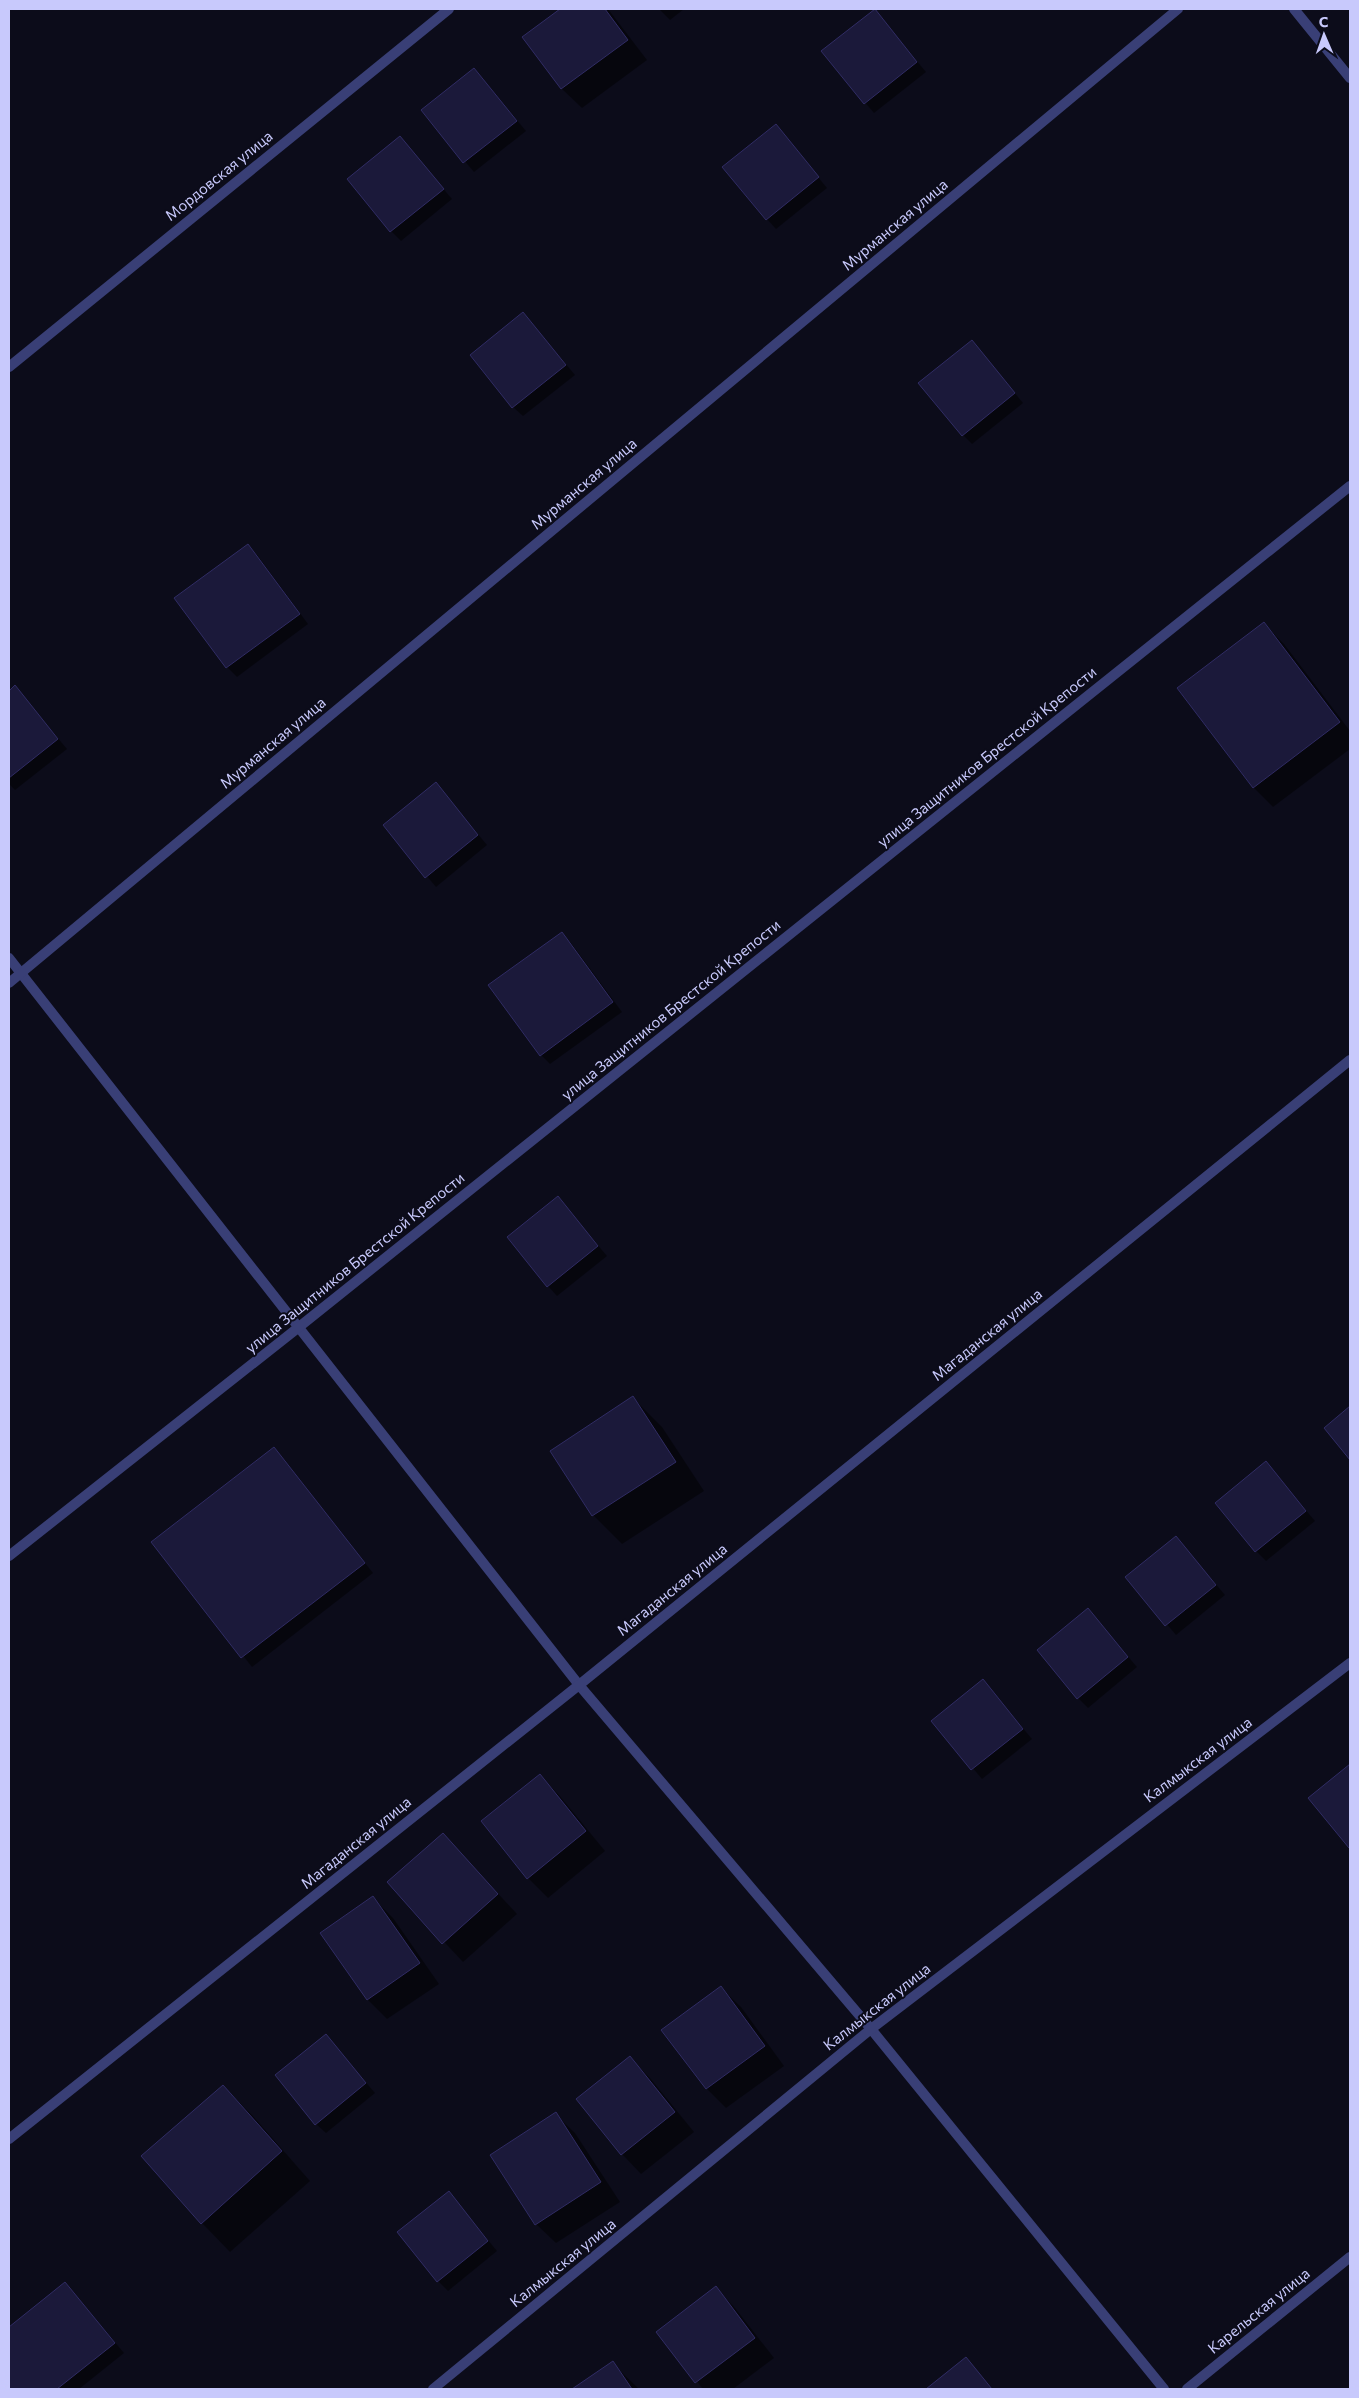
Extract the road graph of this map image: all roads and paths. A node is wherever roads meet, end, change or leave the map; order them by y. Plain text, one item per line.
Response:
1 (449, 9) edge
2 (1178, 9) edge
3 (1294, 9) edge
4 (1350, 78) edge
5 (9, 367) edge
6 (1350, 486) edge
7 (9, 958) edge
8 (21, 973) junction
9 (9, 983) edge
10 (1350, 1060) edge
11 (299, 1327) junction
12 (9, 1556) edge
13 (1350, 1663) edge
14 (578, 1684) junction
15 (871, 2029) junction
16 (9, 2139) edge
17 (1350, 2257) edge
18 (433, 2389) edge
19 (1164, 2389) edge
20 (1187, 2389) edge

1 - 5 street, Мордовская улица
2 - 8 street, Мурманская улица
3 - 4 street
6 - 11 street, улица Защитников Брестской Крепости
7 - 8 street
8 - 9 street, Мурманская улица
8 - 11 street
10 - 14 street, Магаданская улица
11 - 12 street, улица Защитников Брестской Крепости
11 - 14 street
13 - 15 street, Калмыкская улица
14 - 15 street
14 - 16 street, Магаданская улица
15 - 18 street, Калмыкская улица
15 - 19 street
17 - 20 street, Карельская улица

